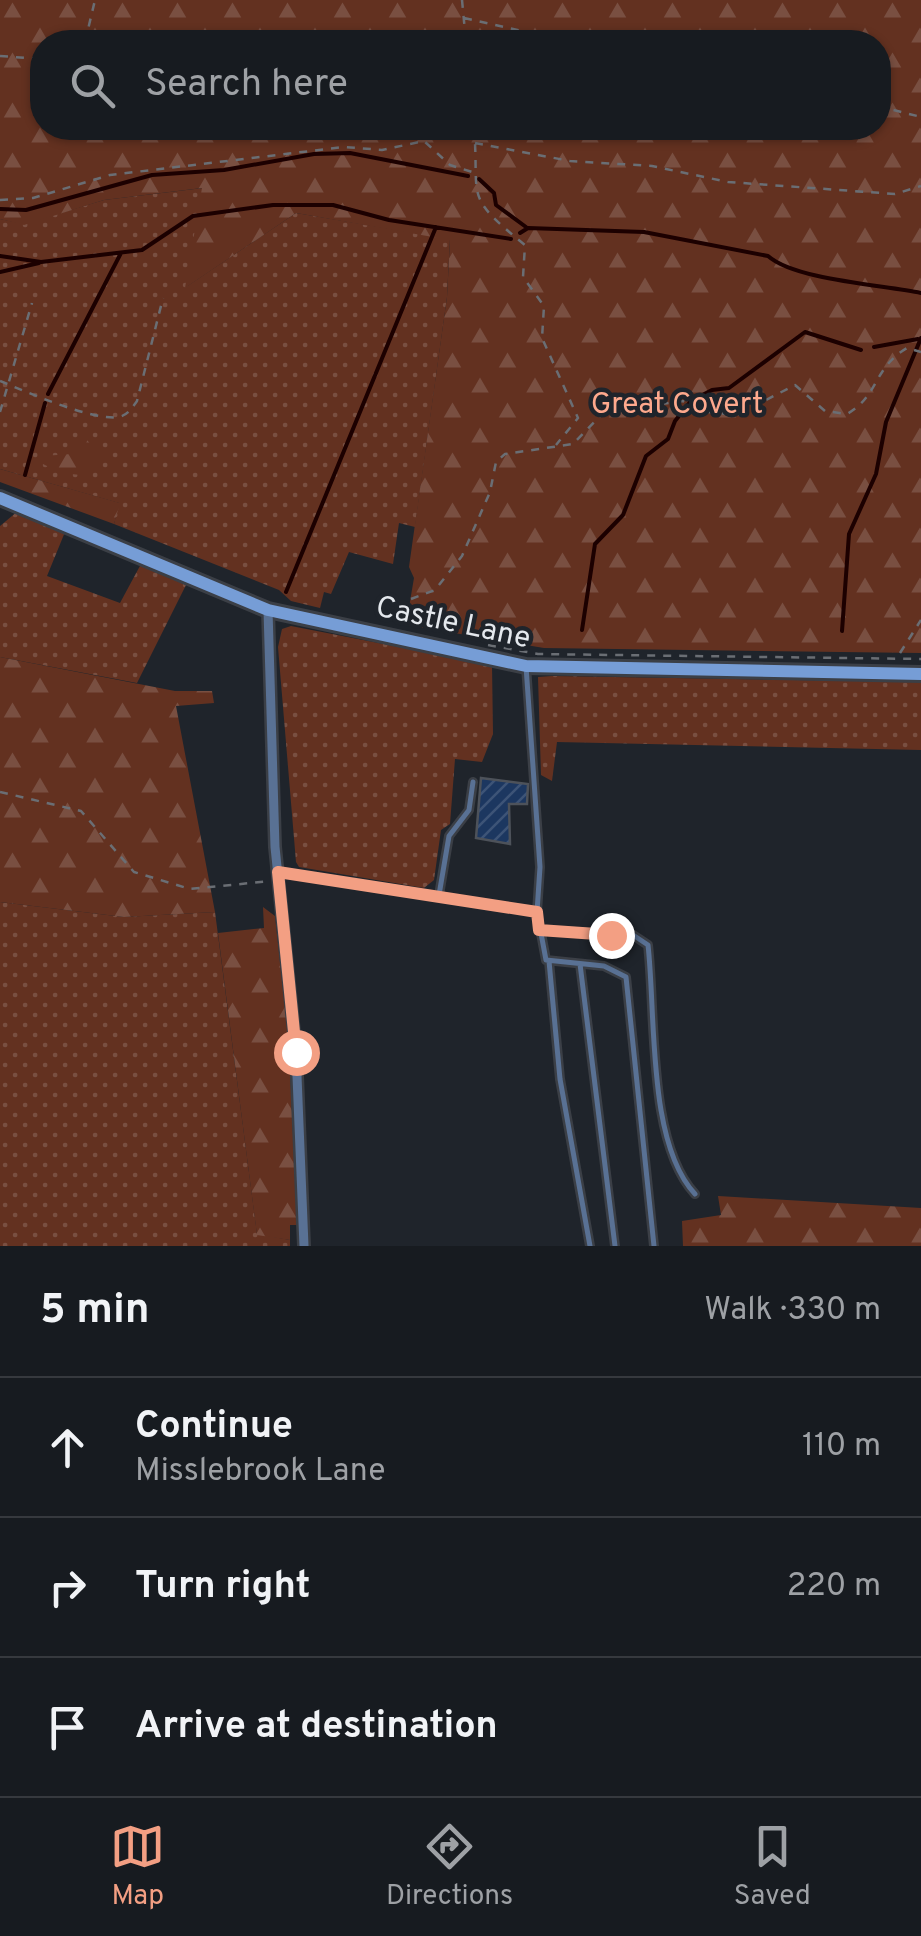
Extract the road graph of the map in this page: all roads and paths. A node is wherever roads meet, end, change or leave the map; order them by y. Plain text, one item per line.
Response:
1 (94, 0) edge
2 (462, 0) edge
3 (464, 18) junction
4 (88, 30) edge
5 (465, 30) edge
6 (518, 30) edge
7 (0, 56) edge
8 (30, 58) edge
9 (891, 109) edge
10 (921, 117) edge
11 (475, 140) edge
12 (475, 143) junction
13 (472, 172) junction
14 (921, 186) edge
15 (0, 200) edge
16 (163, 298) dead end
17 (32, 303) dead end
18 (921, 352) edge
19 (0, 382) edge
20 (7, 384) junction
21 (0, 412) edge
22 (556, 445) junction
23 (0, 498) edge
24 (410, 599) dead end
25 (268, 610) junction
26 (921, 620) edge
27 (482, 644) dead end
28 (900, 653) dead end
29 (921, 659) edge
30 (526, 666) junction
31 (921, 674) edge
32 (472, 782) dead end
33 (0, 792) edge
34 (278, 877) junction
35 (438, 895) junction
36 (537, 912) junction
37 (539, 930) junction
38 (549, 961) junction
39 (580, 964) junction
40 (695, 1194) dead end
41 (304, 1246) edge
42 (590, 1246) edge
43 (615, 1246) edge
44 (654, 1246) edge

1 - 4 path
2 - 3 path
3 - 5 path
3 - 6 path
7 - 8 path
9 - 10 path
11 - 12 path
12 - 13 path
12 - 14 path
13 - 15 path
13 - 22 path
16 - 20 path
17 - 20 path
18 - 22 path
19 - 20 path
20 - 21 path
22 - 24 path
23 - 25 street, Castle Lane
25 - 30 street, Castle Lane
25 - 34 street
26 - 28 path
27 - 29 path
30 - 31 street, Castle Lane
30 - 36 lane
32 - 35 lane
33 - 34 path
34 - 35 lane
34 - 41 street
35 - 36 lane
36 - 37 lane
37 - 38 lane
37 - 40 lane
38 - 39 lane
38 - 42 lane
39 - 43 lane
39 - 44 lane

